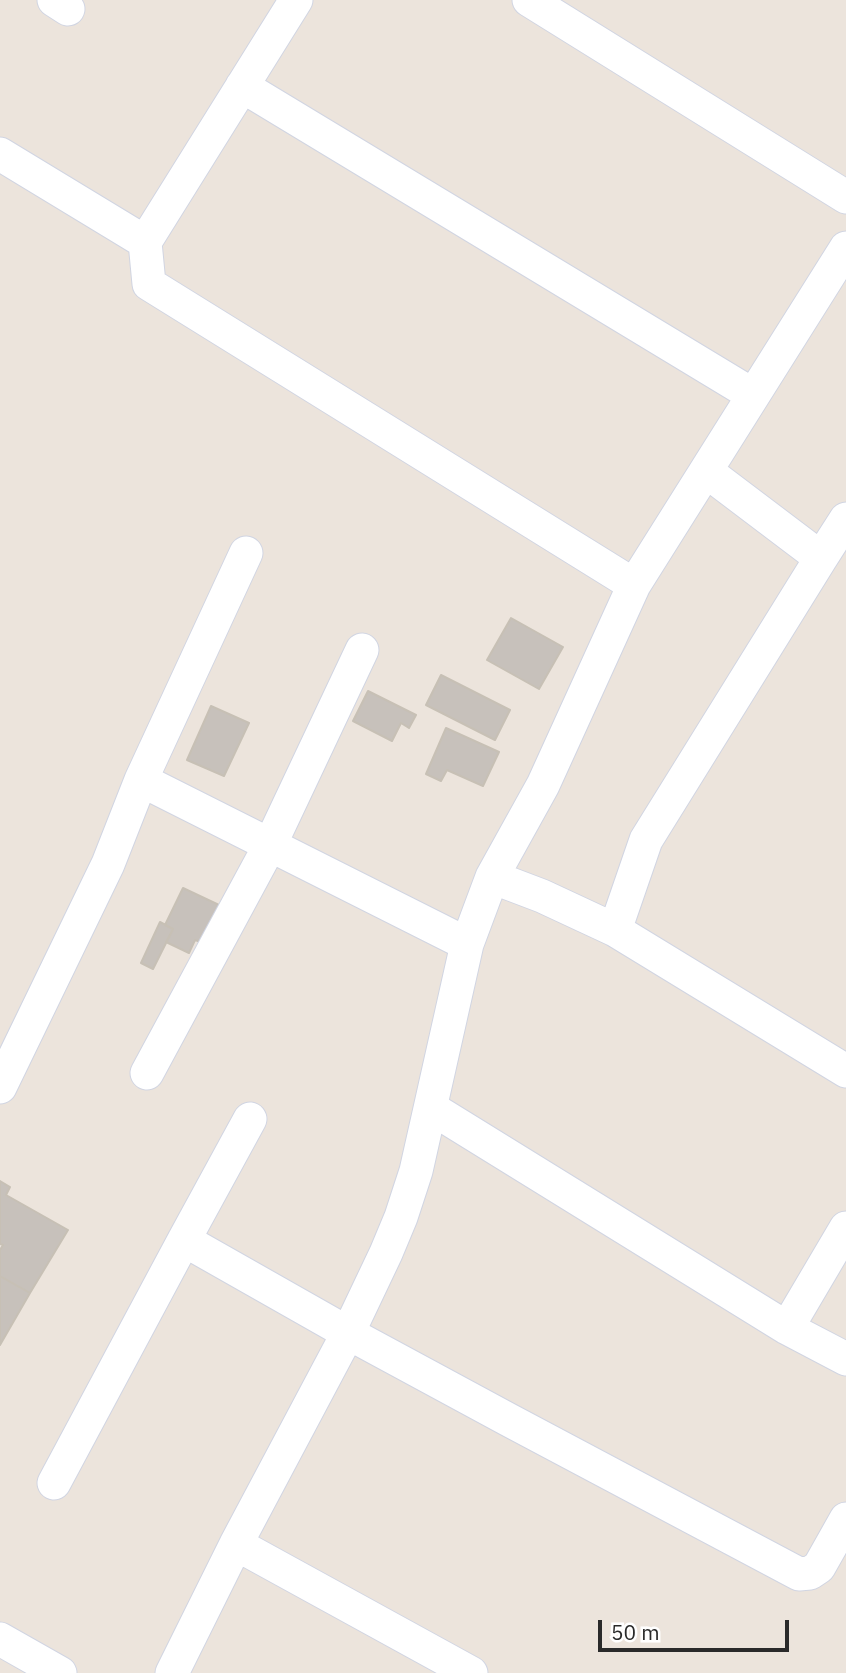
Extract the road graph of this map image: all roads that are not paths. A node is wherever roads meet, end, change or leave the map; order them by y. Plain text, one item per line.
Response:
1 (296, 0) edge
2 (529, 0) edge
3 (243, 86) junction
4 (0, 154) edge
5 (846, 197) edge
6 (145, 242) junction
7 (844, 256) edge
8 (753, 395) junction
9 (706, 471) junction
10 (846, 519) edge
11 (246, 553) dead end
12 (821, 558) junction
13 (634, 584) junction
14 (362, 650) dead end
15 (141, 780) junction
16 (270, 845) junction
17 (492, 877) junction
18 (615, 930) junction
19 (467, 944) junction
20 (846, 1071) edge
21 (147, 1073) dead end
22 (0, 1087) edge
23 (431, 1108) junction
24 (250, 1119) dead end
25 (846, 1228) edge
26 (184, 1240) junction
27 (788, 1328) junction
28 (348, 1333) junction
29 (846, 1359) edge
30 (54, 1483) dead end
31 (846, 1520) edge
32 (236, 1544) junction
33 (0, 1639) edge
34 (60, 1673) edge
35 (172, 1673) edge
36 (471, 1673) edge

1 - 3 street
2 - 5 street
3 - 6 street
3 - 8 street
4 - 6 street
6 - 13 street
7 - 8 street
8 - 9 street
9 - 12 street
9 - 13 street
10 - 12 street
11 - 15 street
12 - 18 street
13 - 17 street
14 - 16 street
15 - 16 street
15 - 22 street
16 - 19 street
16 - 21 street
17 - 18 street
17 - 19 street
18 - 20 street
19 - 23 street
23 - 27 street
23 - 28 street
24 - 26 street
25 - 27 street
26 - 28 street
26 - 30 street
27 - 29 street
28 - 31 street
28 - 32 street
32 - 35 street
32 - 36 street
33 - 34 street

